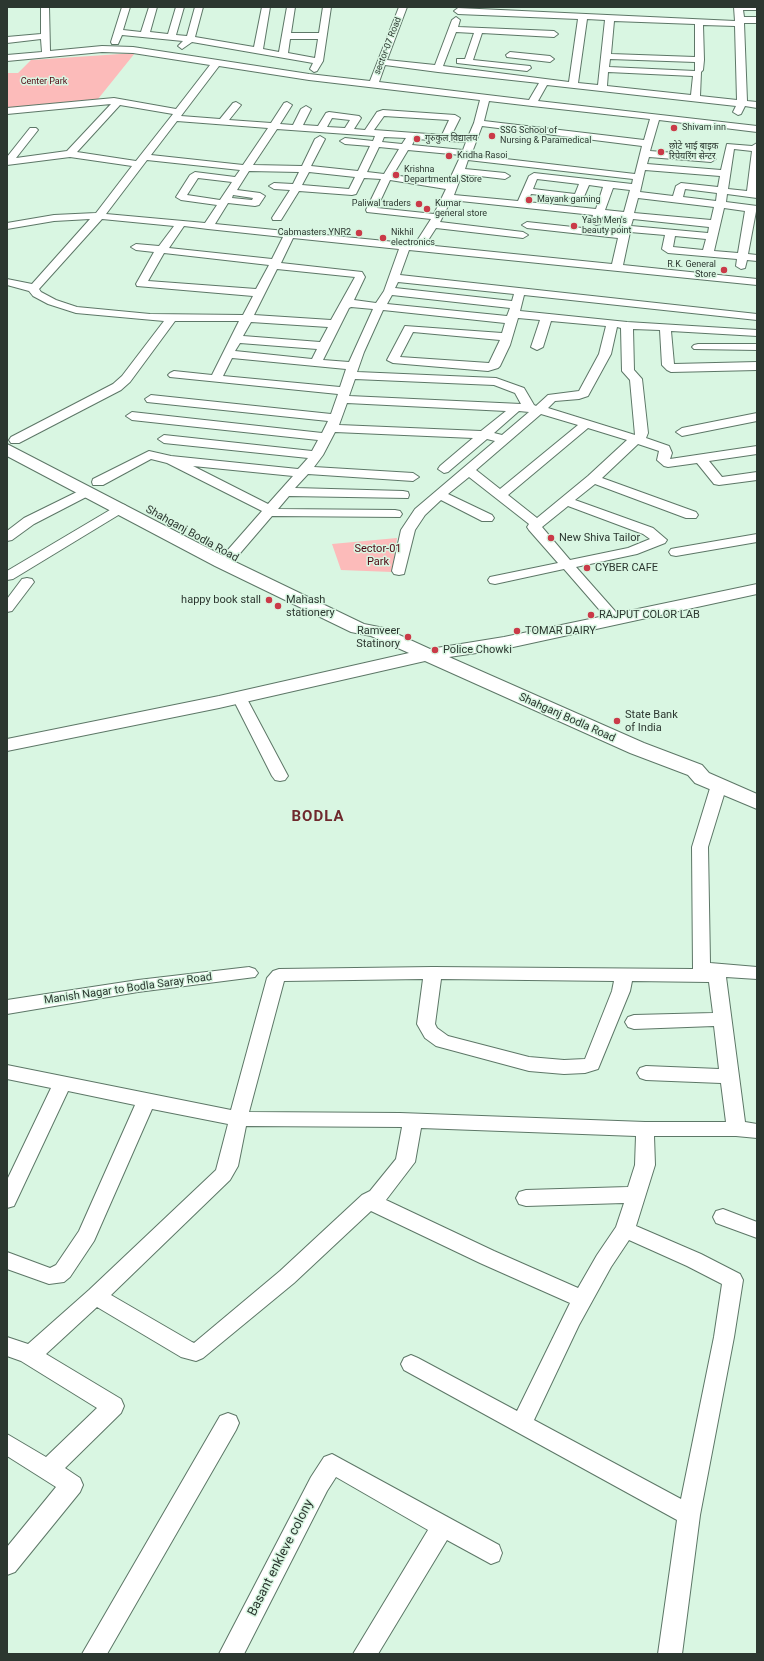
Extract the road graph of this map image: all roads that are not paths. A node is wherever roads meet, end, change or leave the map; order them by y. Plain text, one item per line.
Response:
1 (45, 7) edge
2 (126, 7) edge
3 (153, 7) edge
4 (180, 7) edge
5 (199, 7) edge
6 (266, 7) edge
7 (291, 7) edge
8 (326, 7) edge
9 (403, 7) edge
10 (739, 7) edge
11 (757, 7) edge
12 (458, 12) edge
13 (583, 16) junction
14 (610, 17) junction
15 (558, 19) junction
16 (757, 20) edge
17 (699, 21) junction
18 (740, 22) junction
19 (453, 29) junction
20 (479, 30) junction
21 (119, 32) junction
22 (145, 34) junction
23 (46, 36) junction
24 (287, 36) junction
25 (323, 36) junction
26 (171, 37) junction
27 (190, 39) junction
28 (7, 40) edge
29 (553, 40) junction
30 (607, 47) junction
31 (113, 49) junction
32 (258, 51) junction
33 (700, 51) junction
34 (503, 54) dead end
35 (46, 55) junction
36 (171, 55) junction
37 (283, 55) junction
38 (606, 56) junction
39 (7, 58) edge
40 (442, 59) junction
41 (550, 59) junction
42 (700, 60) junction
43 (319, 61) junction
44 (217, 62) junction
45 (382, 62) junction
46 (468, 62) junction
47 (534, 68) dead end
48 (438, 69) junction
49 (604, 69) junction
50 (698, 74) junction
51 (309, 77) junction
52 (546, 81) junction
53 (373, 85) junction
54 (573, 85) junction
55 (602, 88) junction
56 (485, 98) junction
57 (694, 98) junction
58 (118, 102) junction
59 (532, 102) junction
60 (742, 103) junction
61 (287, 105) dead end
62 (757, 105) edge
63 (236, 106) dead end
64 (306, 109) dead end
65 (7, 111) edge
66 (178, 115) junction
67 (655, 117) junction
68 (224, 121) junction
69 (404, 121) dead end
70 (479, 123) junction
71 (732, 126) junction
72 (297, 127) junction
73 (757, 129) edge
74 (33, 130) dead end
75 (272, 130) junction
76 (348, 131) junction
77 (368, 132) junction
78 (381, 133) junction
79 (320, 134) junction
80 (396, 134) junction
81 (412, 136) junction
82 (445, 138) junction
83 (472, 140) junction
84 (376, 144) junction
85 (649, 144) junction
86 (405, 147) junction
87 (757, 148) edge
88 (70, 154) junction
89 (646, 154) junction
90 (466, 155) junction
91 (711, 159) dead end
92 (142, 161) junction
93 (7, 162) edge
94 (511, 162) junction
95 (246, 168) junction
96 (306, 169) junction
97 (459, 171) junction
98 (640, 172) junction
99 (336, 173) junction
100 (725, 173) junction
101 (361, 175) junction
102 (505, 176) junction
103 (387, 177) junction
104 (239, 180) junction
105 (585, 182) junction
106 (609, 185) junction
107 (274, 186) dead end
108 (452, 187) junction
109 (329, 191) junction
110 (527, 191) junction
111 (635, 191) junction
112 (722, 191) junction
113 (294, 192) junction
114 (754, 195) edge
115 (448, 197) junction
116 (226, 198) junction
117 (677, 199) junction
118 (494, 202) junction
119 (366, 203) junction
120 (720, 204) junction
121 (521, 205) junction
122 (534, 206) junction
123 (561, 209) junction
124 (754, 209) edge
125 (599, 213) junction
126 (99, 216) junction
127 (628, 216) junction
128 (278, 218) dead end
129 (435, 221) junction
130 (181, 223) junction
131 (715, 224) junction
132 (7, 226) edge
133 (208, 226) junction
134 (553, 228) junction
135 (592, 233) junction
136 (625, 233) junction
137 (671, 233) junction
138 (290, 235) junction
139 (712, 236) junction
140 (521, 242) junction
141 (136, 247) dead end
142 (405, 247) junction
143 (418, 248) junction
144 (162, 249) junction
145 (708, 253) junction
146 (743, 256) junction
147 (757, 258) edge
148 (275, 264) junction
149 (617, 267) junction
150 (393, 278) junction
151 (738, 280) junction
152 (7, 282) edge
153 (757, 282) edge
154 (33, 288) junction
155 (389, 291) junction
156 (520, 292) junction
157 (260, 293) junction
158 (346, 304) junction
159 (379, 307) junction
160 (513, 313) junction
161 (172, 317) junction
162 (547, 317) junction
163 (757, 317) edge
164 (247, 318) junction
165 (335, 324) junction
166 (612, 324) junction
167 (626, 325) junction
168 (665, 327) junction
169 (757, 333) edge
170 (506, 337) junction
171 (236, 338) junction
172 (324, 346) junction
173 (537, 347) dead end
174 (698, 347) dead end
175 (757, 348) edge
176 (228, 354) junction
177 (316, 362) junction
178 (757, 366) edge
179 (351, 370) junction
180 (174, 375) dead end
181 (216, 379) junction
182 (343, 395) junction
183 (151, 399) dead end
184 (529, 408) junction
185 (132, 416) dead end
186 (757, 417) edge
187 (586, 424) junction
188 (331, 427) junction
189 (682, 432) dead end
190 (484, 435) junction
191 (164, 438) dead end
192 (636, 439) junction
193 (505, 440) junction
194 (10, 442) edge
195 (757, 450) edge
196 (316, 455) junction
197 (700, 458) junction
198 (172, 460) junction
199 (444, 469) dead end
200 (468, 470) junction
201 (303, 472) junction
202 (757, 476) edge
203 (413, 477) dead end
204 (593, 479) junction
205 (92, 486) junction
206 (286, 492) junction
207 (402, 495) dead end
208 (500, 495) junction
209 (440, 496) junction
210 (566, 501) junction
211 (120, 508) junction
212 (270, 510) junction
213 (395, 514) dead end
214 (691, 514) dead end
215 (487, 518) dead end
216 (536, 523) junction
217 (7, 537) edge
218 (757, 538) edge
219 (676, 552) dead end
220 (226, 559) junction
221 (565, 564) junction
222 (398, 571) dead end
223 (7, 576) edge
224 (495, 580) dead end
225 (757, 589) edge
226 (7, 608) edge
227 (615, 619) junction
228 (418, 652) junction
229 (239, 697) junction
230 (7, 736) edge
231 (7, 745) edge
232 (695, 770) junction
233 (280, 776) dead end
234 (719, 785) junction
235 (757, 788) edge
236 (757, 802) edge
237 (249, 973) dead end
238 (433, 973) junction
239 (716, 973) junction
240 (757, 973) edge
241 (624, 975) junction
242 (9, 1010) edge
243 (722, 1019) junction
244 (634, 1022) dead end
245 (7, 1072) edge
246 (646, 1073) dead end
247 (729, 1076) junction
248 (62, 1084) junction
249 (146, 1101) junction
250 (238, 1119) junction
251 (413, 1121) junction
252 (645, 1129) junction
253 (736, 1130) junction
254 (757, 1131) edge
255 (637, 1195) junction
256 (526, 1198) dead end
257 (7, 1200) edge
258 (369, 1201) junction
259 (723, 1216) dead end
260 (625, 1230) junction
261 (757, 1230) edge
262 (7, 1260) edge
263 (96, 1296) junction
264 (583, 1299) junction
265 (17, 1350) edge
266 (411, 1364) dead end
267 (228, 1423) dead end
268 (522, 1423) junction
269 (7, 1444) edge
270 (48, 1470) junction
271 (690, 1515) junction
272 (443, 1526) junction
273 (491, 1553) dead end
274 (7, 1564) edge
275 (94, 1654) edge
276 (231, 1654) edge
277 (365, 1654) edge
278 (670, 1654) edge

1 - 23 street
2 - 21 street
3 - 22 street
4 - 26 street
5 - 27 street
6 - 32 street
7 - 24 street
8 - 25 street
9 - 45 street, sector-07 Road
10 - 11 street
10 - 18 street
12 - 15 street
12 - 19 street
13 - 14 street
13 - 15 street
13 - 54 street
14 - 17 street
14 - 30 street
15 - 29 street
16 - 18 street
17 - 18 street
17 - 33 street
18 - 60 street
19 - 20 street
19 - 40 street
20 - 29 street
20 - 46 street
21 - 22 street
21 - 31 street
22 - 26 street
23 - 28 street
23 - 35 street
24 - 25 street
24 - 37 street
25 - 43 street
26 - 27 street
27 - 32 street
27 - 36 street
29 - 41 street
30 - 33 street
30 - 38 street
31 - 35 street
31 - 36 street
32 - 37 street
33 - 42 street
34 - 41 street
35 - 39 street
36 - 44 street
37 - 43 street
38 - 42 street
38 - 49 street
40 - 46 street
40 - 48 street
41 - 52 street
42 - 50 street
43 - 51 street
44 - 51 street
44 - 66 street
45 - 48 street
45 - 53 street, sector-07 Road
46 - 47 street
48 - 52 street
49 - 50 street
49 - 55 street
50 - 57 street
51 - 53 street
52 - 54 street
52 - 59 street
53 - 56 street
54 - 55 street
55 - 57 street
56 - 59 street
56 - 70 street
57 - 60 street
58 - 65 street
58 - 66 street
58 - 88 street
59 - 67 street
60 - 62 street
60 - 71 street
61 - 75 street
63 - 68 street
64 - 72 street
66 - 68 street
66 - 92 street
67 - 71 street
67 - 85 street
68 - 75 street
69 - 80 street
70 - 83 street
70 - 85 street
71 - 73 street
72 - 75 street
72 - 79 street
74 - 93 street
75 - 79 street
75 - 95 street
76 - 77 street
76 - 79 street
76 - 79 street
77 - 78 street
77 - 82 street
78 - 80 street
78 - 84 street
79 - 84 street
79 - 96 street
80 - 81 street
81 - 82 street
81 - 86 street
82 - 83 street
83 - 90 street
84 - 86 street
84 - 101 street
85 - 89 street
86 - 90 street
86 - 103 street
87 - 100 street
87 - 114 street
88 - 92 street
88 - 93 street
89 - 91 street
89 - 98 street
90 - 94 street
90 - 97 street
92 - 95 street
92 - 126 street
94 - 98 street
94 - 102 street
95 - 96 street
95 - 104 street
96 - 99 street
96 - 113 street
97 - 102 street
97 - 108 street
98 - 100 street
98 - 111 street
99 - 101 street
99 - 109 street
100 - 112 street
101 - 103 street
101 - 109 street
102 - 118 street
103 - 108 street
103 - 119 street
104 - 116 street
104 - 116 street
105 - 106 street
105 - 110 street
105 - 110 street
106 - 111 street
106 - 125 street
107 - 113 street
108 - 115 street
109 - 113 street
110 - 121 street
111 - 117 street
111 - 127 street
112 - 114 street
112 - 117 street
112 - 120 street
113 - 119 street
113 - 128 street
115 - 118 street
115 - 129 street
116 - 133 street
117 - 120 street
118 - 121 street
119 - 129 street
120 - 124 street
120 - 131 street
121 - 122 street
122 - 123 street
122 - 140 street
123 - 125 street
123 - 134 street
124 - 146 street
125 - 127 street
125 - 135 street
126 - 130 street
126 - 132 street
126 - 154 street
127 - 131 street
127 - 136 street
129 - 140 street
129 - 143 street
130 - 133 street
130 - 144 street
131 - 139 street
133 - 138 street
134 - 135 street
134 - 140 street
135 - 136 street
136 - 137 street
136 - 149 street
137 - 139 street
137 - 145 street
138 - 142 street
138 - 148 street
139 - 145 street
140 - 143 street
140 - 149 street
141 - 144 street
142 - 143 street
142 - 150 street
144 - 148 street
144 - 157 street
145 - 146 street
146 - 147 street
146 - 151 street
148 - 157 street
148 - 158 street
149 - 151 street
150 - 155 street
150 - 156 street
151 - 153 street
152 - 154 street
154 - 161 street
155 - 159 street
155 - 160 street
156 - 160 street
156 - 163 street
157 - 164 street
158 - 159 street
158 - 165 street
159 - 160 street
159 - 179 street
160 - 162 street
160 - 170 street
161 - 164 street
161 - 194 street
162 - 166 street
162 - 173 street
164 - 165 street
164 - 171 street
165 - 172 street
166 - 167 street
166 - 184 street
167 - 168 street
167 - 192 street
168 - 169 street
168 - 178 street
170 - 170 street
171 - 172 street
171 - 176 street
172 - 177 street
174 - 175 street
176 - 177 street
176 - 181 street
177 - 179 street
179 - 182 street
179 - 184 street
180 - 181 street
181 - 182 street
182 - 184 street
182 - 188 street
183 - 188 street
184 - 187 street
184 - 190 street
184 - 193 street
185 - 188 street
186 - 189 street
187 - 192 street
187 - 208 street
188 - 190 street
188 - 196 street
190 - 193 street
190 - 199 street
191 - 196 street
192 - 197 street
192 - 204 street
193 - 200 street
194 - 205 main road, Shahganj Bodla Road
195 - 197 street
196 - 201 street
197 - 202 street
198 - 201 street
198 - 205 street
198 - 212 street
200 - 208 street
200 - 209 street
201 - 203 street
201 - 206 street
204 - 210 street
204 - 214 street
205 - 211 main road, Shahganj Bodla Road
205 - 217 street
205 - 220 main road, Shahganj Bodla Road
206 - 207 street
206 - 212 street
208 - 216 street
209 - 215 street
209 - 222 street
210 - 216 street
210 - 221 street
211 - 220 main road, Shahganj Bodla Road
211 - 223 street
212 - 213 street
212 - 220 street
216 - 221 street
218 - 219 street
220 - 228 main road, Shahganj Bodla Road
221 - 224 street
221 - 227 street
223 - 226 street
225 - 227 main road
227 - 228 main road
228 - 229 main road
228 - 230 main road
228 - 232 main road, Shahganj Bodla Road
229 - 231 main road
229 - 233 street
232 - 234 main road, Shahganj Bodla Road
232 - 235 main road
234 - 236 main road, Shahganj Bodla Road
234 - 239 street
237 - 242 street, Manish Nagar to Bodla Saray Road
238 - 241 street
238 - 241 street
238 - 250 street
239 - 240 street
239 - 241 street
239 - 243 street
243 - 244 street
243 - 247 street
245 - 248 street
246 - 247 street
247 - 253 street
248 - 249 street
248 - 257 street
249 - 250 street
249 - 262 street
250 - 251 street
250 - 263 street
251 - 252 street
251 - 258 street
252 - 253 street
252 - 255 street
253 - 254 street
255 - 256 street
255 - 260 street
258 - 263 street
258 - 264 street
259 - 261 street
260 - 264 street
260 - 271 street
263 - 265 street
264 - 268 street
265 - 270 street
266 - 268 street
267 - 275 street
268 - 271 street
269 - 270 street
270 - 274 street
271 - 278 street
272 - 273 street
272 - 276 street, Basant enkleve colony
272 - 277 street

